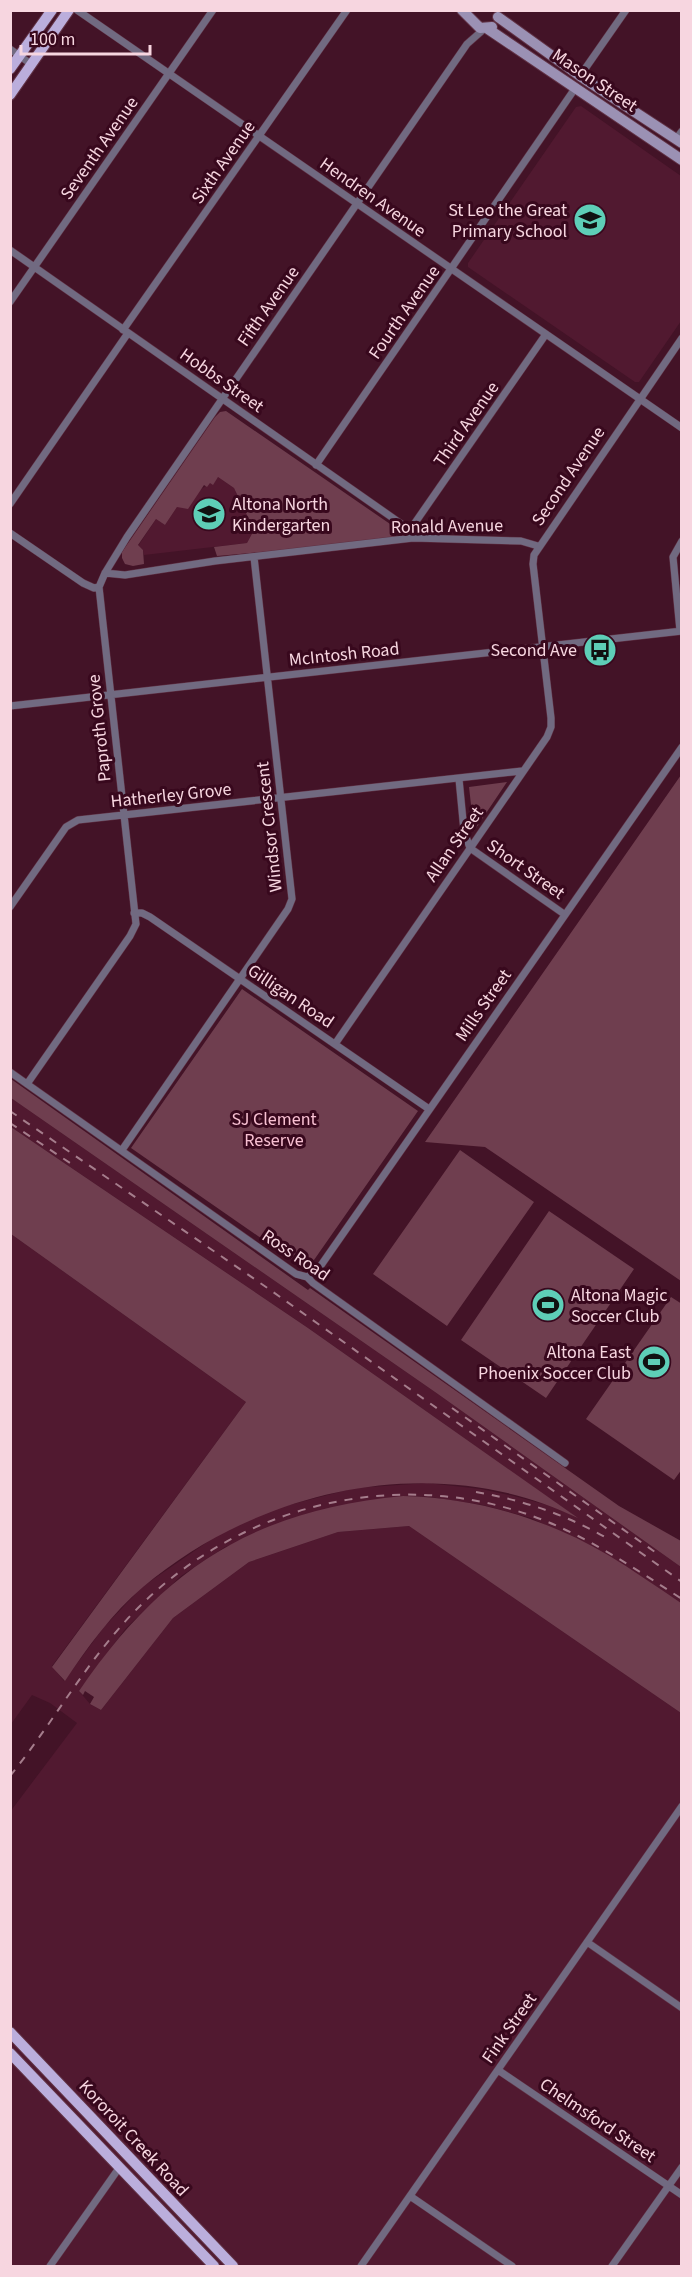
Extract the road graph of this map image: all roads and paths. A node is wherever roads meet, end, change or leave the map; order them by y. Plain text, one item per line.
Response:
1 (52, 10) edge
2 (69, 10) edge
3 (77, 10) edge
4 (213, 10) edge
5 (347, 10) edge
6 (462, 10) edge
7 (626, 10) edge
8 (497, 14) edge
9 (472, 17) edge
10 (486, 29) junction
11 (467, 44) junction
12 (15, 52) edge
13 (31, 64) junction
14 (10, 69) edge
15 (169, 74) junction
16 (580, 76) junction
17 (576, 87) junction
18 (10, 95) edge
19 (259, 136) junction
20 (680, 138) edge
21 (681, 160) edge
22 (357, 204) junction
23 (10, 250) edge
24 (35, 268) junction
25 (452, 269) junction
26 (10, 302) edge
27 (126, 331) junction
28 (546, 334) junction
29 (681, 338) edge
30 (222, 399) junction
31 (639, 399) junction
32 (681, 428) edge
33 (316, 465) junction
34 (10, 504) edge
35 (10, 533) edge
36 (411, 534) junction
37 (681, 541) edge
38 (538, 546) junction
39 (254, 557) junction
40 (105, 573) junction
41 (99, 587) junction
42 (681, 631) edge
43 (542, 647) junction
44 (267, 678) junction
45 (111, 695) junction
46 (10, 706) edge
47 (681, 747) edge
48 (522, 771) junction
49 (459, 779) junction
50 (280, 798) junction
51 (124, 816) junction
52 (470, 848) junction
53 (10, 907) edge
54 (134, 913) junction
55 (564, 914) junction
56 (240, 979) junction
57 (335, 1044) junction
58 (10, 1072) edge
59 (27, 1084) junction
60 (429, 1109) junction
61 (122, 1150) junction
62 (307, 1277) junction
63 (565, 1462) dead end
64 (681, 1806) edge
65 (675, 1816) junction
66 (681, 1821) edge
67 (587, 1942) junction
68 (681, 2008) edge
69 (10, 2032) edge
70 (10, 2053) edge
71 (45, 2069) junction
72 (498, 2070) junction
73 (35, 2079) junction
74 (129, 2157) junction
75 (681, 2167) edge
76 (119, 2168) junction
77 (668, 2186) junction
78 (681, 2195) edge
79 (410, 2196) junction
80 (50, 2266) edge
81 (214, 2266) edge
82 (233, 2266) edge
83 (361, 2266) edge
84 (512, 2266) edge
85 (612, 2266) edge

1 - 12 main road
2 - 13 main road
3 - 15 street, Hendren Avenue
4 - 15 street, Seventh Avenue
5 - 19 street, Sixth Avenue
6 - 9 street
7 - 16 street
8 - 10 street
8 - 16 street, Mason Street
9 - 10 street, Mason Street
9 - 11 street, Fifth Avenue
10 - 11 street, Fifth Avenue
10 - 17 street, Mason Street
11 - 22 street, Fifth Avenue
12 - 13 street
12 - 14 main road
13 - 18 main road
15 - 19 street, Hendren Avenue
15 - 24 street, Seventh Avenue
16 - 20 street, Mason Street
17 - 21 street, Mason Street
17 - 25 street, Fourth Avenue
19 - 22 street, Hendren Avenue
19 - 27 street, Sixth Avenue
22 - 25 street, Hendren Avenue
22 - 30 street, Fifth Avenue
23 - 24 street, Hobbs Street
24 - 26 street, Seventh Avenue
24 - 27 street, Hobbs Street
25 - 28 street, Hendren Avenue
25 - 33 street, Fourth Avenue
27 - 30 street, Hobbs Street
27 - 34 street, Sixth Avenue
28 - 31 street, Hendren Avenue
28 - 36 street, Third Avenue
29 - 31 street, Second Avenue
30 - 33 street, Hobbs Street
30 - 40 street, Fifth Avenue
31 - 32 street, Hendren Avenue
31 - 38 street, Second Avenue
33 - 36 street, Hobbs Street
35 - 41 street
36 - 38 street, Ronald Avenue
36 - 39 street, Ronald Avenue
37 - 42 street
38 - 43 street, Second Avenue
39 - 40 street, Ronald Avenue
39 - 44 street, Windsor Crescent
40 - 41 street, Fifth Avenue
41 - 45 street, Paproth Grove
42 - 43 street, McIntosh Road
43 - 44 street, McIntosh Road
43 - 48 street, Allan Street
44 - 45 street, McIntosh Road
44 - 50 street, Windsor Crescent
45 - 46 street, McIntosh Road
45 - 51 street, Paproth Grove
47 - 55 street, Mills Street
48 - 49 street, Hatherley Grove
48 - 52 street, Allan Street
49 - 50 street, Hatherley Grove
49 - 52 street, Short Street
50 - 51 street, Hatherley Grove
50 - 56 street, Windsor Crescent
51 - 53 street, Hatherley Grove
51 - 54 street, Paproth Grove
52 - 55 street, Short Street
52 - 57 street, Allan Street
54 - 56 street, Gilligan Road
54 - 59 street, Paproth Grove
55 - 60 street, Mills Street
56 - 57 street, Gilligan Road
56 - 61 street, Windsor Crescent
57 - 60 street, Gilligan Road
58 - 59 street, Ross Road
59 - 61 street, Ross Road
60 - 62 street, Mills Street
61 - 62 street, Ross Road
62 - 63 street, Ross Road
64 - 65 street, Fink Street
65 - 66 street
65 - 67 street, Fink Street
67 - 68 street
67 - 72 street, Fink Street
69 - 71 main road, Kororoit Creek Road
70 - 73 main road, Kororoit Creek Road
71 - 73 main road
71 - 74 main road, Kororoit Creek Road
72 - 77 street, Chelmsford Street
72 - 79 street, Fink Street
73 - 76 main road, Kororoit Creek Road
74 - 76 main road
74 - 82 main road, Kororoit Creek Road
75 - 77 street
76 - 80 street
76 - 81 main road, Kororoit Creek Road
77 - 78 street, Chelmsford Street
77 - 85 street
79 - 83 street, Fink Street
79 - 84 street

